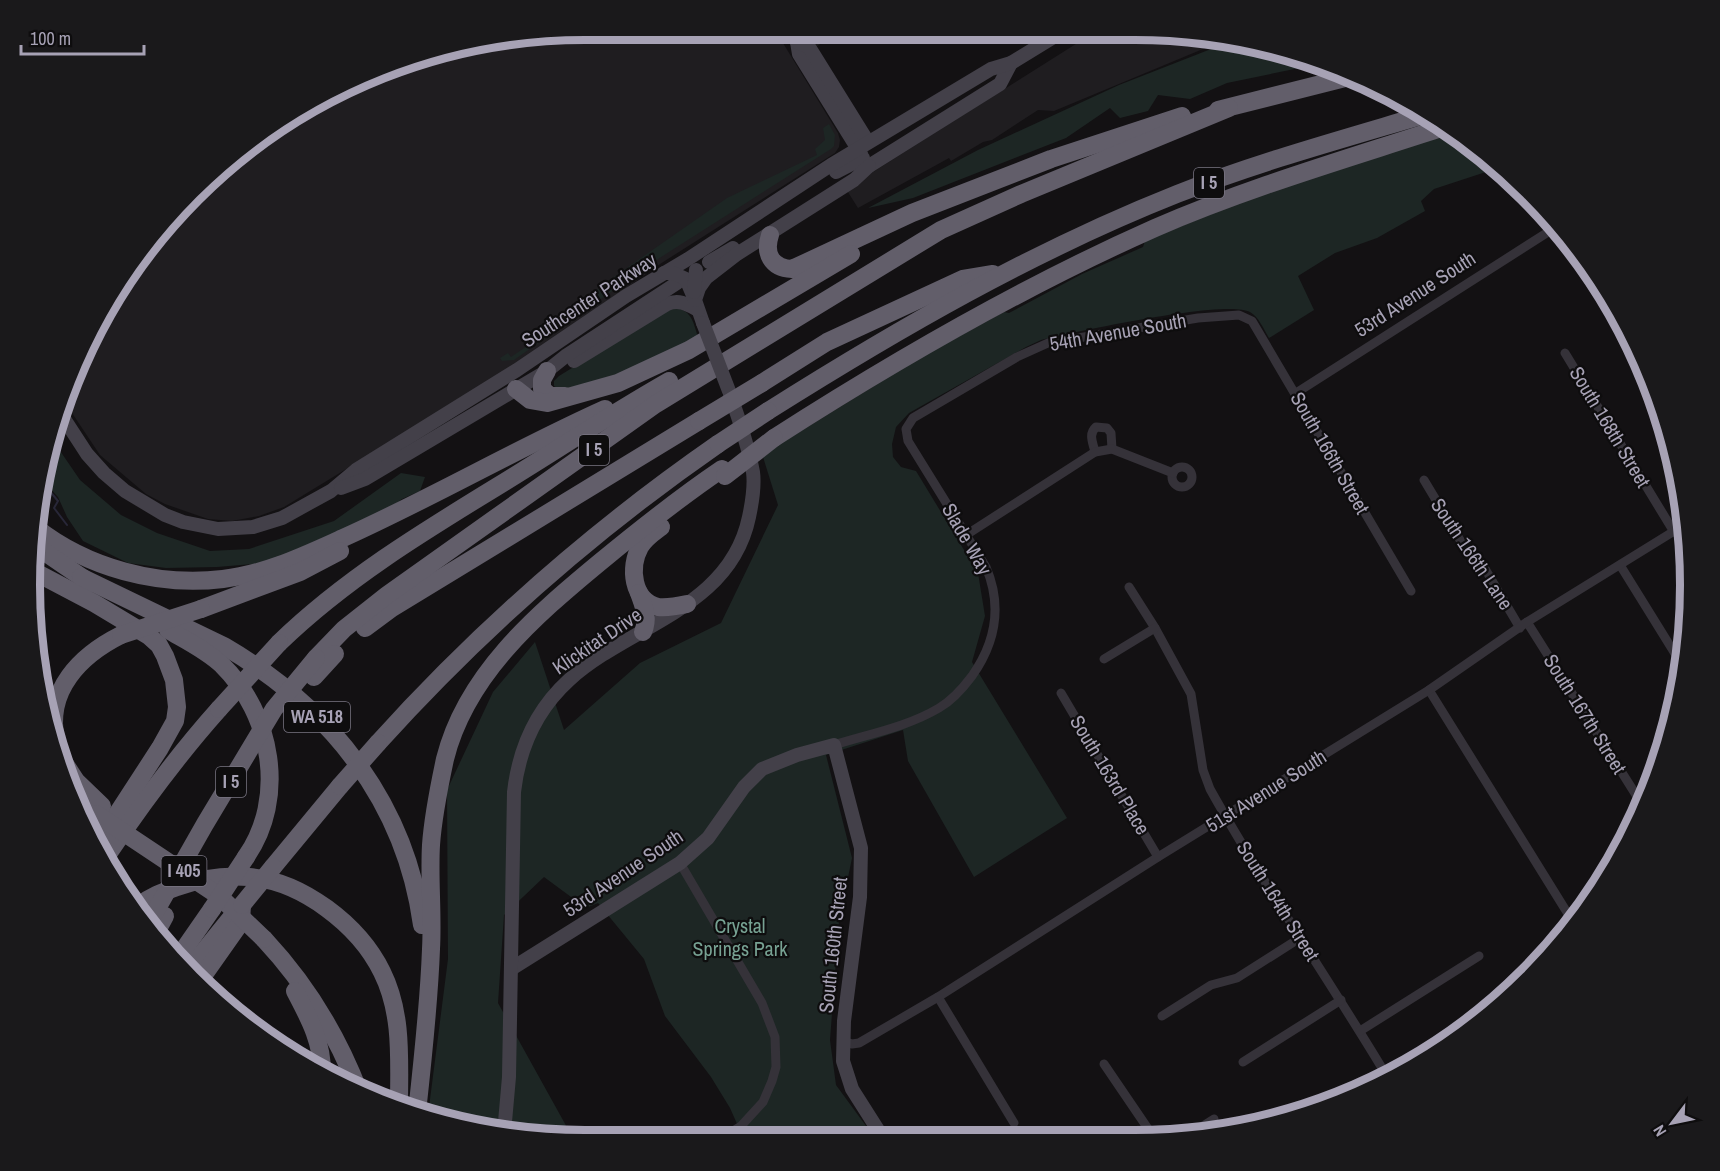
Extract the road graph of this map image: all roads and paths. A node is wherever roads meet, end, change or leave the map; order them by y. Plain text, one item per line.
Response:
1 (795, 40) edge
2 (1049, 40) edge
3 (1011, 63) junction
4 (1338, 80) edge
5 (969, 82) junction
6 (1229, 108) junction
7 (1414, 118) edge
8 (938, 123) junction
9 (1434, 130) edge
10 (864, 154) junction
11 (958, 195) junction
12 (1549, 232) edge
13 (770, 235) junction
14 (697, 252) junction
15 (709, 262) dead end
16 (887, 262) junction
17 (696, 270) junction
18 (1007, 272) junction
19 (664, 273) junction
20 (677, 283) dead end
21 (699, 311) junction
22 (1247, 318) joint
23 (1565, 353) dead end
24 (547, 371) junction
25 (664, 384) junction
26 (516, 389) junction
27 (1296, 393) junction
28 (569, 397) junction
29 (66, 421) edge
30 (906, 429) joint
31 (1112, 449) junction
32 (1095, 452) junction
33 (511, 454) junction
34 (723, 472) junction
35 (1173, 473) dead end
36 (1424, 480) dead end
37 (331, 492) junction
38 (1674, 532) joint
39 (43, 534) edge
40 (966, 535) junction
41 (42, 550) edge
42 (1620, 565) junction
43 (41, 575) edge
44 (81, 577) junction
45 (1129, 587) dead end
46 (638, 590) junction
47 (1411, 591) dead end
48 (687, 604) junction
49 (1524, 625) junction
50 (1155, 628) junction
51 (643, 632) junction
52 (1675, 654) edge
53 (1104, 658) dead end
54 (1429, 690) junction
55 (1061, 693) dead end
56 (56, 714) edge
57 (834, 745) junction
58 (78, 783) edge
59 (1637, 797) edge
60 (86, 803) edge
61 (99, 810) junction
62 (1226, 817) junction
63 (102, 837) edge
64 (110, 851) edge
65 (1158, 857) junction
66 (680, 863) junction
67 (1569, 914) edge
68 (154, 917) edge
69 (237, 918) junction
70 (1300, 938) junction
71 (182, 952) edge
72 (1479, 956) dead end
73 (280, 957) junction
74 (194, 965) edge
75 (511, 969) junction
76 (203, 974) edge
77 (938, 997) junction
78 (1341, 1000) junction
79 (429, 1003) junction
80 (1162, 1016) dead end
81 (1359, 1031) junction
82 (843, 1041) junction
83 (321, 1061) edge
84 (1243, 1062) dead end
85 (1104, 1064) dead end
86 (1383, 1070) edge
87 (353, 1078) edge
88 (399, 1098) edge
89 (418, 1104) edge
90 (1214, 1119) dead end
91 (1014, 1123) dead end
92 (505, 1124) edge
93 (1202, 1126) edge
94 (733, 1130) edge
95 (878, 1130) edge
96 (1149, 1130) edge

1 - 10 main road
2 - 3 main road, Southcenter Parkway
3 - 5 main road, Southcenter Parkway
3 - 8 main road, Southcenter Parkway
4 - 6 highway, I 5
5 - 8 main road
5 - 10 main road, Southcenter Parkway
6 - 11 highway
6 - 16 highway, I 5
7 - 18 highway, I 5
8 - 10 main road, Southcenter Parkway
9 - 34 highway, bridge
10 - 13 main road
10 - 14 main road, Southcenter Parkway
10 - 15 main road, Southcenter Parkway
10 - 17 main road
11 - 13 highway
11 - 28 highway
12 - 27 street, 53rd Avenue South
13 - 21 main road
14 - 17 main road
14 - 19 main road, Southcenter Parkway
16 - 25 highway, I 5
16 - 68 highway, I 5, bridge
17 - 21 main road, bridge
18 - 68 highway, I 5, bridge
18 - 69 highway, I 5, bridge
19 - 21 main road, Klickitat Drive, bridge
19 - 37 main road, Southcenter Parkway
20 - 24 main road, Southcenter Parkway
21 - 24 main road
21 - 48 main road, Klickitat Drive, bridge
22 - 27 street, South 166th Street
22 - 30 street, 54th Avenue South
23 - 38 street, South 168th Street
24 - 26 main road, Southcenter Parkway
24 - 28 highway
25 - 33 highway
25 - 64 highway, I 5, bridge
26 - 28 highway
26 - 37 main road, Southcenter Parkway
27 - 47 street, South 166th Street
29 - 37 main road, Southcenter Parkway
30 - 40 street, Slade Way
31 - 32 street
31 - 32 street
31 - 35 street
32 - 40 street
33 - 39 highway
33 - 56 highway, bridge
34 - 46 highway
34 - 79 highway
36 - 49 street, South 166th Lane
38 - 42 street, 51st Avenue South
40 - 57 street, Slade Way
41 - 44 highway
42 - 49 street, 51st Avenue South
42 - 52 street
43 - 63 highway
44 - 71 highway, bridge
44 - 79 highway, WA 518
45 - 50 street, South 164th Street
46 - 48 highway
46 - 51 highway
48 - 51 main road, Klickitat Drive
49 - 54 street, 51st Avenue South
49 - 59 street, South 167th Street
50 - 53 street
50 - 62 street, South 164th Street
51 - 75 main road, Klickitat Drive
54 - 62 street, 51st Avenue South
54 - 67 street
55 - 65 street, South 163rd Place
57 - 66 main road, 53rd Avenue South
57 - 82 main road, South 160th Street
58 - 61 highway
60 - 61 highway, I 405
61 - 73 highway, I 405, bridge
62 - 65 street, 51st Avenue South
62 - 70 street, South 164th Street
65 - 77 street, 51st Avenue South
66 - 75 main road, 53rd Avenue South
66 - 94 street
68 - 88 highway
69 - 74 highway, I 5
69 - 76 highway
70 - 78 street, South 164th Street
70 - 80 street
72 - 81 street
73 - 83 highway
73 - 87 highway
75 - 92 main road, Klickitat Drive
77 - 82 street, 51st Avenue South
77 - 91 street
78 - 81 street, South 164th Street
78 - 84 street
79 - 89 highway, WA 518
81 - 86 street, South 164th Street
82 - 95 main road, South 160th Street
85 - 96 street
90 - 93 street

